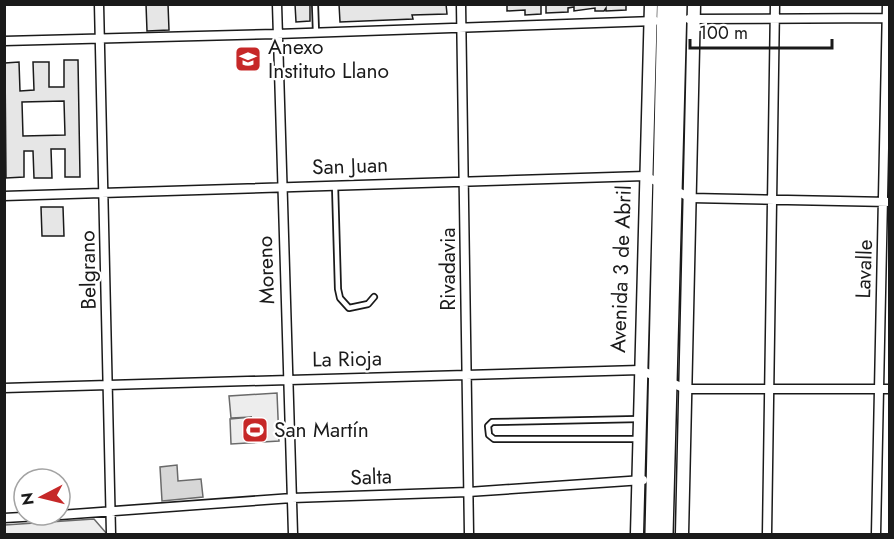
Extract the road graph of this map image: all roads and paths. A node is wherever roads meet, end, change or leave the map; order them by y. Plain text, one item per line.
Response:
1 (99, 4) edge
2 (277, 4) edge
3 (315, 4) edge
4 (461, 4) edge
5 (651, 4) edge
6 (665, 4) edge
7 (694, 4) edge
8 (775, 4) edge
9 (887, 4) edge
10 (673, 17) edge
11 (888, 18) edge
12 (775, 19) junction
13 (462, 27) junction
14 (316, 33) junction
15 (277, 34) junction
16 (99, 38) junction
17 (4, 41) edge
18 (645, 176) junction
19 (466, 180) junction
20 (335, 184) junction
21 (282, 186) junction
22 (668, 188) junction
23 (104, 192) junction
24 (4, 196) edge
25 (691, 198) junction
26 (772, 201) junction
27 (887, 202) edge
28 (374, 297) dead end
29 (640, 369) junction
30 (465, 375) junction
31 (288, 378) junction
32 (662, 380) junction
33 (108, 384) junction
34 (4, 388) edge
35 (686, 388) junction
36 (771, 389) junction
37 (879, 389) junction
38 (890, 389) edge
39 (639, 418) junction
40 (638, 440) junction
41 (683, 479) junction
42 (638, 480) junction
43 (661, 480) junction
44 (468, 492) junction
45 (292, 498) junction
46 (110, 512) junction
47 (72, 514) edge
48 (111, 534) edge
49 (293, 534) edge
50 (469, 534) edge
51 (637, 534) edge
52 (653, 534) edge
53 (666, 534) edge
54 (681, 534) edge
55 (767, 534) edge
56 (876, 534) edge

1 - 16 street, Belgrano
2 - 15 street, Moreno
3 - 14 lane
4 - 13 street, Rivadavia
5 - 10 main road, Avenida 3 de Abril
6 - 10 highway, Avenida 3 de Abril
7 - 10 main road, Avenida 3 de Abril
8 - 12 street
9 - 11 street, Lavalle
10 - 12 street
10 - 13 street
10 - 18 main road, Avenida 3 de Abril
10 - 22 highway, Avenida 3 de Abril
10 - 25 main road, Avenida 3 de Abril
11 - 12 street
11 - 27 street, Lavalle
12 - 26 street
13 - 14 street
13 - 19 street, Rivadavia
14 - 15 street
15 - 16 street
15 - 21 street, Moreno
16 - 17 street
16 - 23 street, Belgrano
18 - 19 street, San Juan
18 - 22 street
18 - 29 main road, Avenida 3 de Abril
19 - 20 street, San Juan
19 - 30 street, Rivadavia
20 - 21 street, San Juan
20 - 28 lane
21 - 23 street, San Juan
21 - 31 street, Moreno
22 - 25 street
22 - 32 highway, Avenida 3 de Abril
23 - 24 street, San Juan
23 - 33 street, Belgrano
25 - 26 street
25 - 35 main road, Avenida 3 de Abril
26 - 27 street
26 - 36 street
27 - 37 street, Lavalle
29 - 30 street, La Rioja
29 - 32 street, La Rioja
29 - 39 main road, Avenida 3 de Abril
30 - 31 street, La Rioja
30 - 44 street, Rivadavia
31 - 33 street, La Rioja
31 - 45 street, Moreno
32 - 35 street, La Rioja
32 - 43 highway, Avenida 3 de Abril
33 - 34 street, La Rioja
33 - 46 street, Belgrano
35 - 36 street, La Rioja
35 - 41 main road, Avenida 3 de Abril
36 - 37 street, La Rioja
36 - 55 street
37 - 38 street, La Rioja
37 - 56 street, Lavalle
39 - 40 main road, Avenida 3 de Abril
39 - 40 lane
40 - 42 main road, Avenida 3 de Abril
41 - 43 street, Salta
41 - 54 main road, Avenida 3 de Abril
42 - 43 street, Salta
42 - 44 street, Salta
42 - 51 main road, Avenida 3 de Abril
43 - 52 highway, Avenida 3 de Abril
43 - 53 highway, Avenida 3 de Abril
44 - 45 street, Salta
44 - 50 street, Rivadavia
45 - 46 street, Salta
45 - 49 street, Moreno
46 - 47 street, Salta
46 - 48 street, Belgrano

